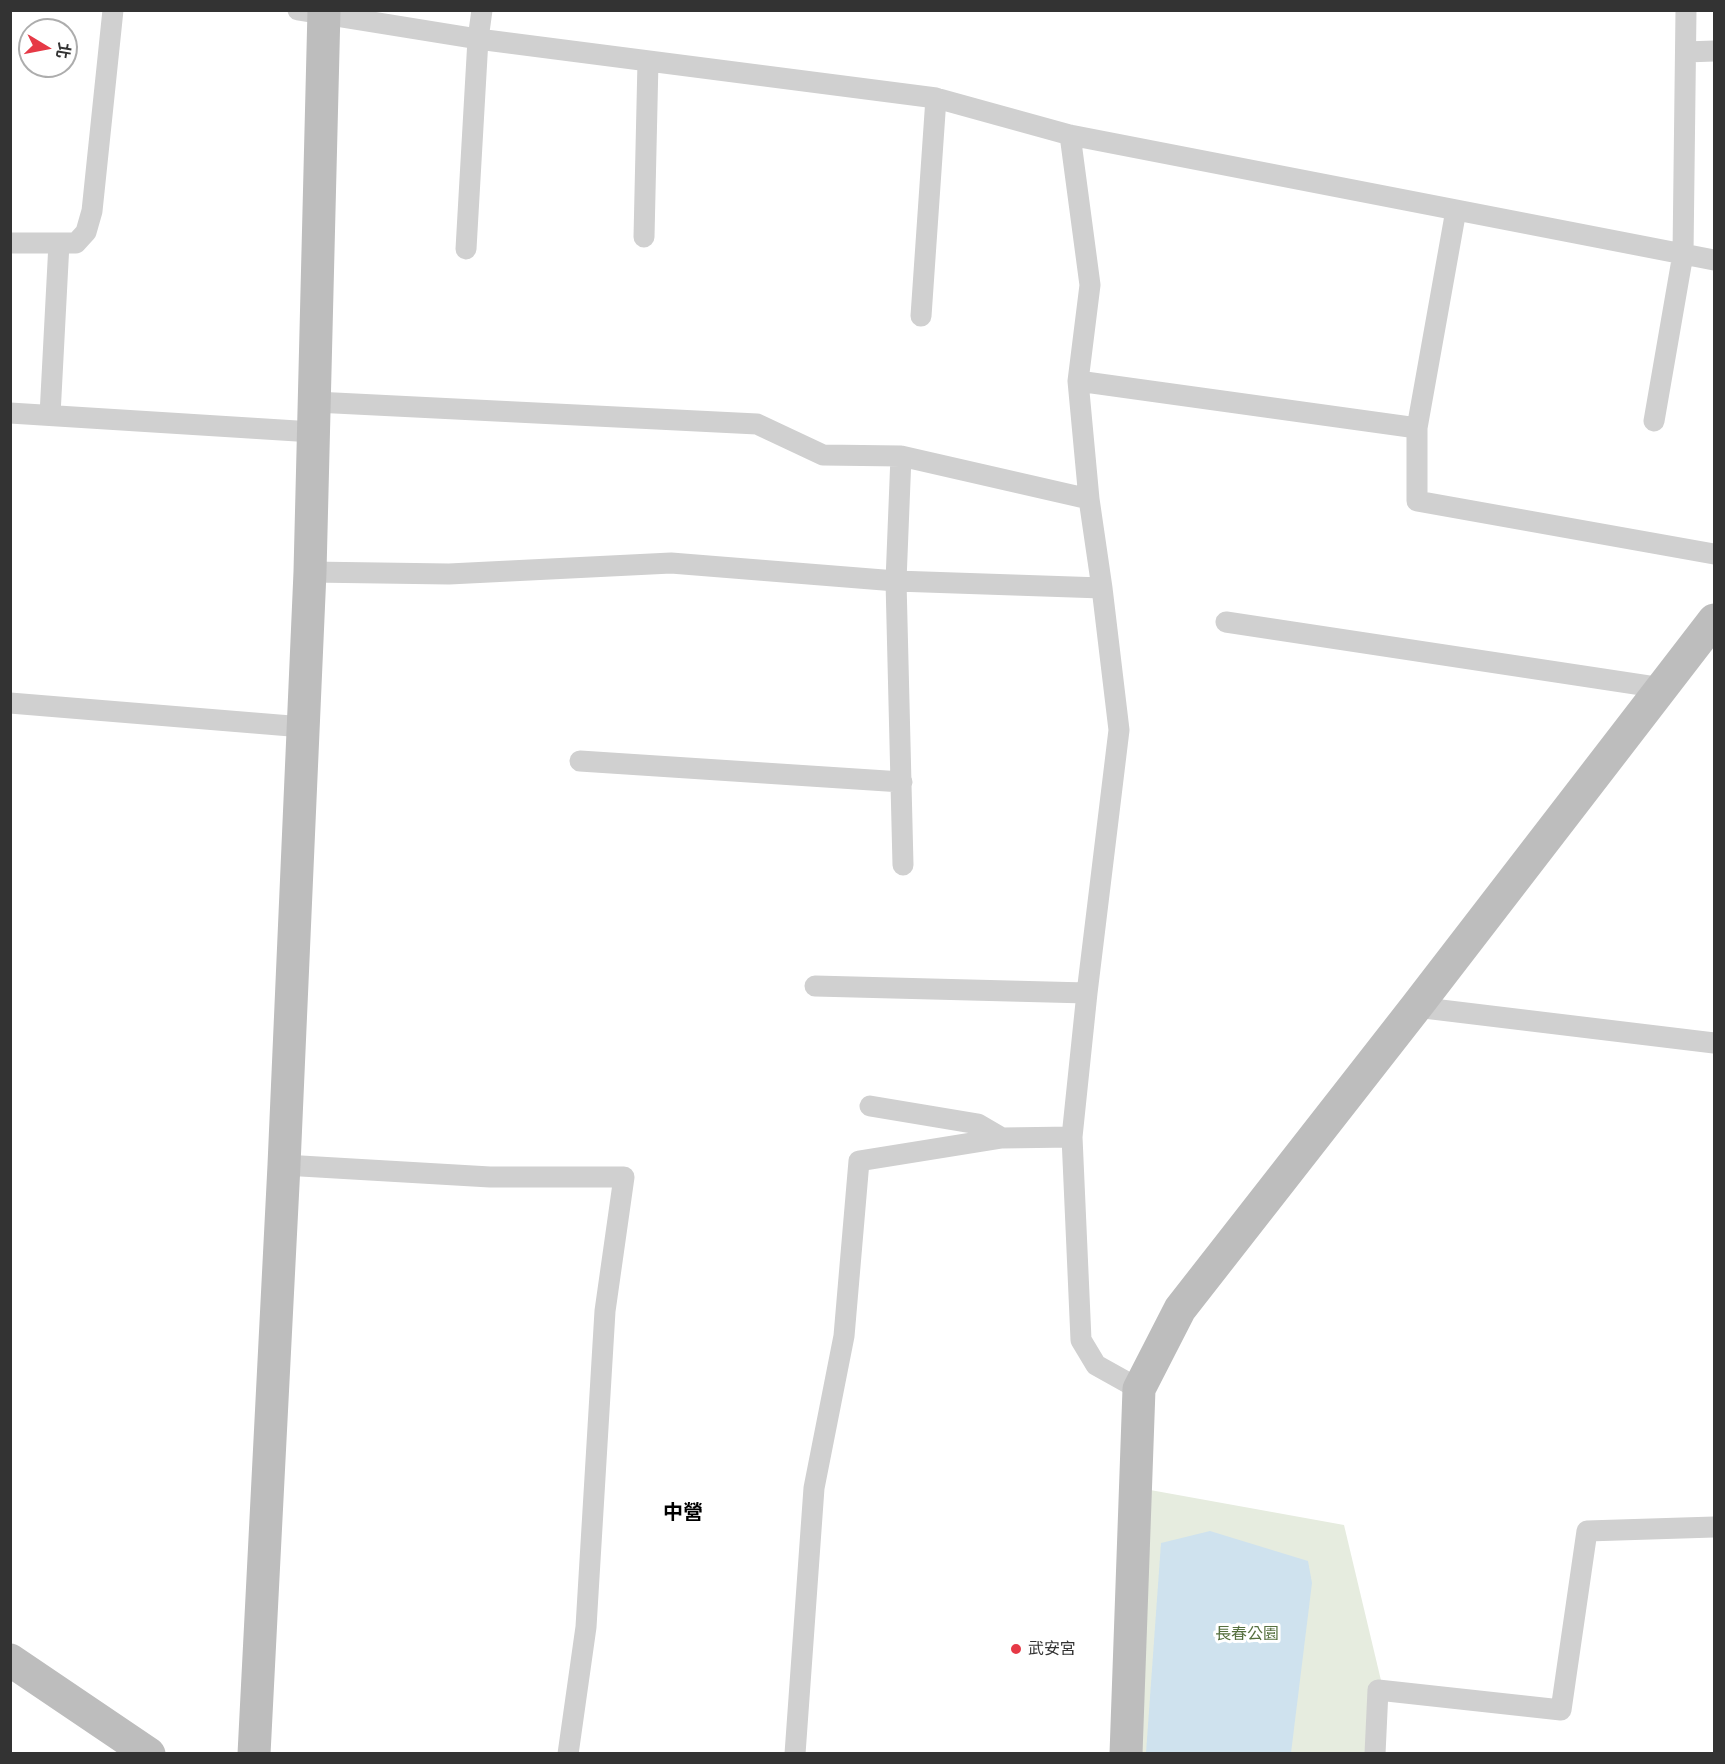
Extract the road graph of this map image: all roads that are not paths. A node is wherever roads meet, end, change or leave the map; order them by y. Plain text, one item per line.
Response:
1 (113, 10) edge
2 (482, 10) edge
3 (1686, 10) edge
4 (315, 12) edge
5 (478, 39) junction
6 (1714, 51) edge
7 (1686, 52) junction
8 (648, 61) junction
9 (936, 98) junction
10 (1070, 135) junction
11 (1456, 210) junction
12 (644, 237) dead end
13 (10, 243) edge
14 (59, 243) junction
15 (466, 249) dead end
16 (1683, 254) junction
17 (1714, 260) edge
18 (921, 316) dead end
19 (1078, 381) junction
20 (10, 413) edge
21 (50, 415) junction
22 (314, 417) junction
23 (1654, 421) dead end
24 (1417, 428) junction
25 (901, 456) junction
26 (1089, 499) junction
27 (1714, 554) edge
28 (310, 572) junction
29 (896, 582) junction
30 (1102, 588) junction
31 (1714, 620) edge
32 (1226, 622) dead end
33 (1662, 688) junction
34 (10, 703) edge
35 (303, 727) junction
36 (580, 761) dead end
37 (902, 782) junction
38 (903, 865) dead end
39 (815, 986) dead end
40 (1087, 993) junction
41 (1416, 1007) junction
42 (1714, 1043) edge
43 (870, 1106) dead end
44 (1072, 1137) junction
45 (1002, 1138) junction
46 (284, 1164) junction
47 (1139, 1389) junction
48 (1714, 1527) edge
49 (10, 1660) edge
50 (149, 1754) edge
51 (254, 1754) edge
52 (568, 1754) edge
53 (795, 1754) edge
54 (1126, 1754) edge
55 (1375, 1754) edge

1 - 14 lane
2 - 5 lane
3 - 7 lane
4 - 5 lane
4 - 22 street
5 - 8 lane
5 - 15 lane
6 - 7 lane
7 - 16 lane
8 - 9 lane
8 - 12 lane
9 - 10 lane
9 - 18 lane
10 - 11 lane
10 - 19 lane
11 - 16 lane
11 - 24 lane
13 - 14 lane
14 - 21 lane
16 - 17 lane
16 - 23 lane
19 - 24 lane
19 - 26 lane
20 - 21 lane
21 - 22 lane
22 - 25 lane
22 - 28 street
24 - 27 lane
25 - 26 lane
25 - 29 lane
26 - 30 lane
28 - 29 lane
28 - 35 street
29 - 30 lane
29 - 37 lane
30 - 40 lane
31 - 33 street
32 - 33 lane
33 - 41 street
34 - 35 lane
35 - 46 street
36 - 37 lane
37 - 38 lane
39 - 40 lane
40 - 44 lane
41 - 42 lane
41 - 47 street
43 - 45 lane
44 - 45 lane
44 - 47 lane
45 - 53 lane
46 - 51 street
46 - 52 lane
47 - 54 street
48 - 55 lane
49 - 50 street

